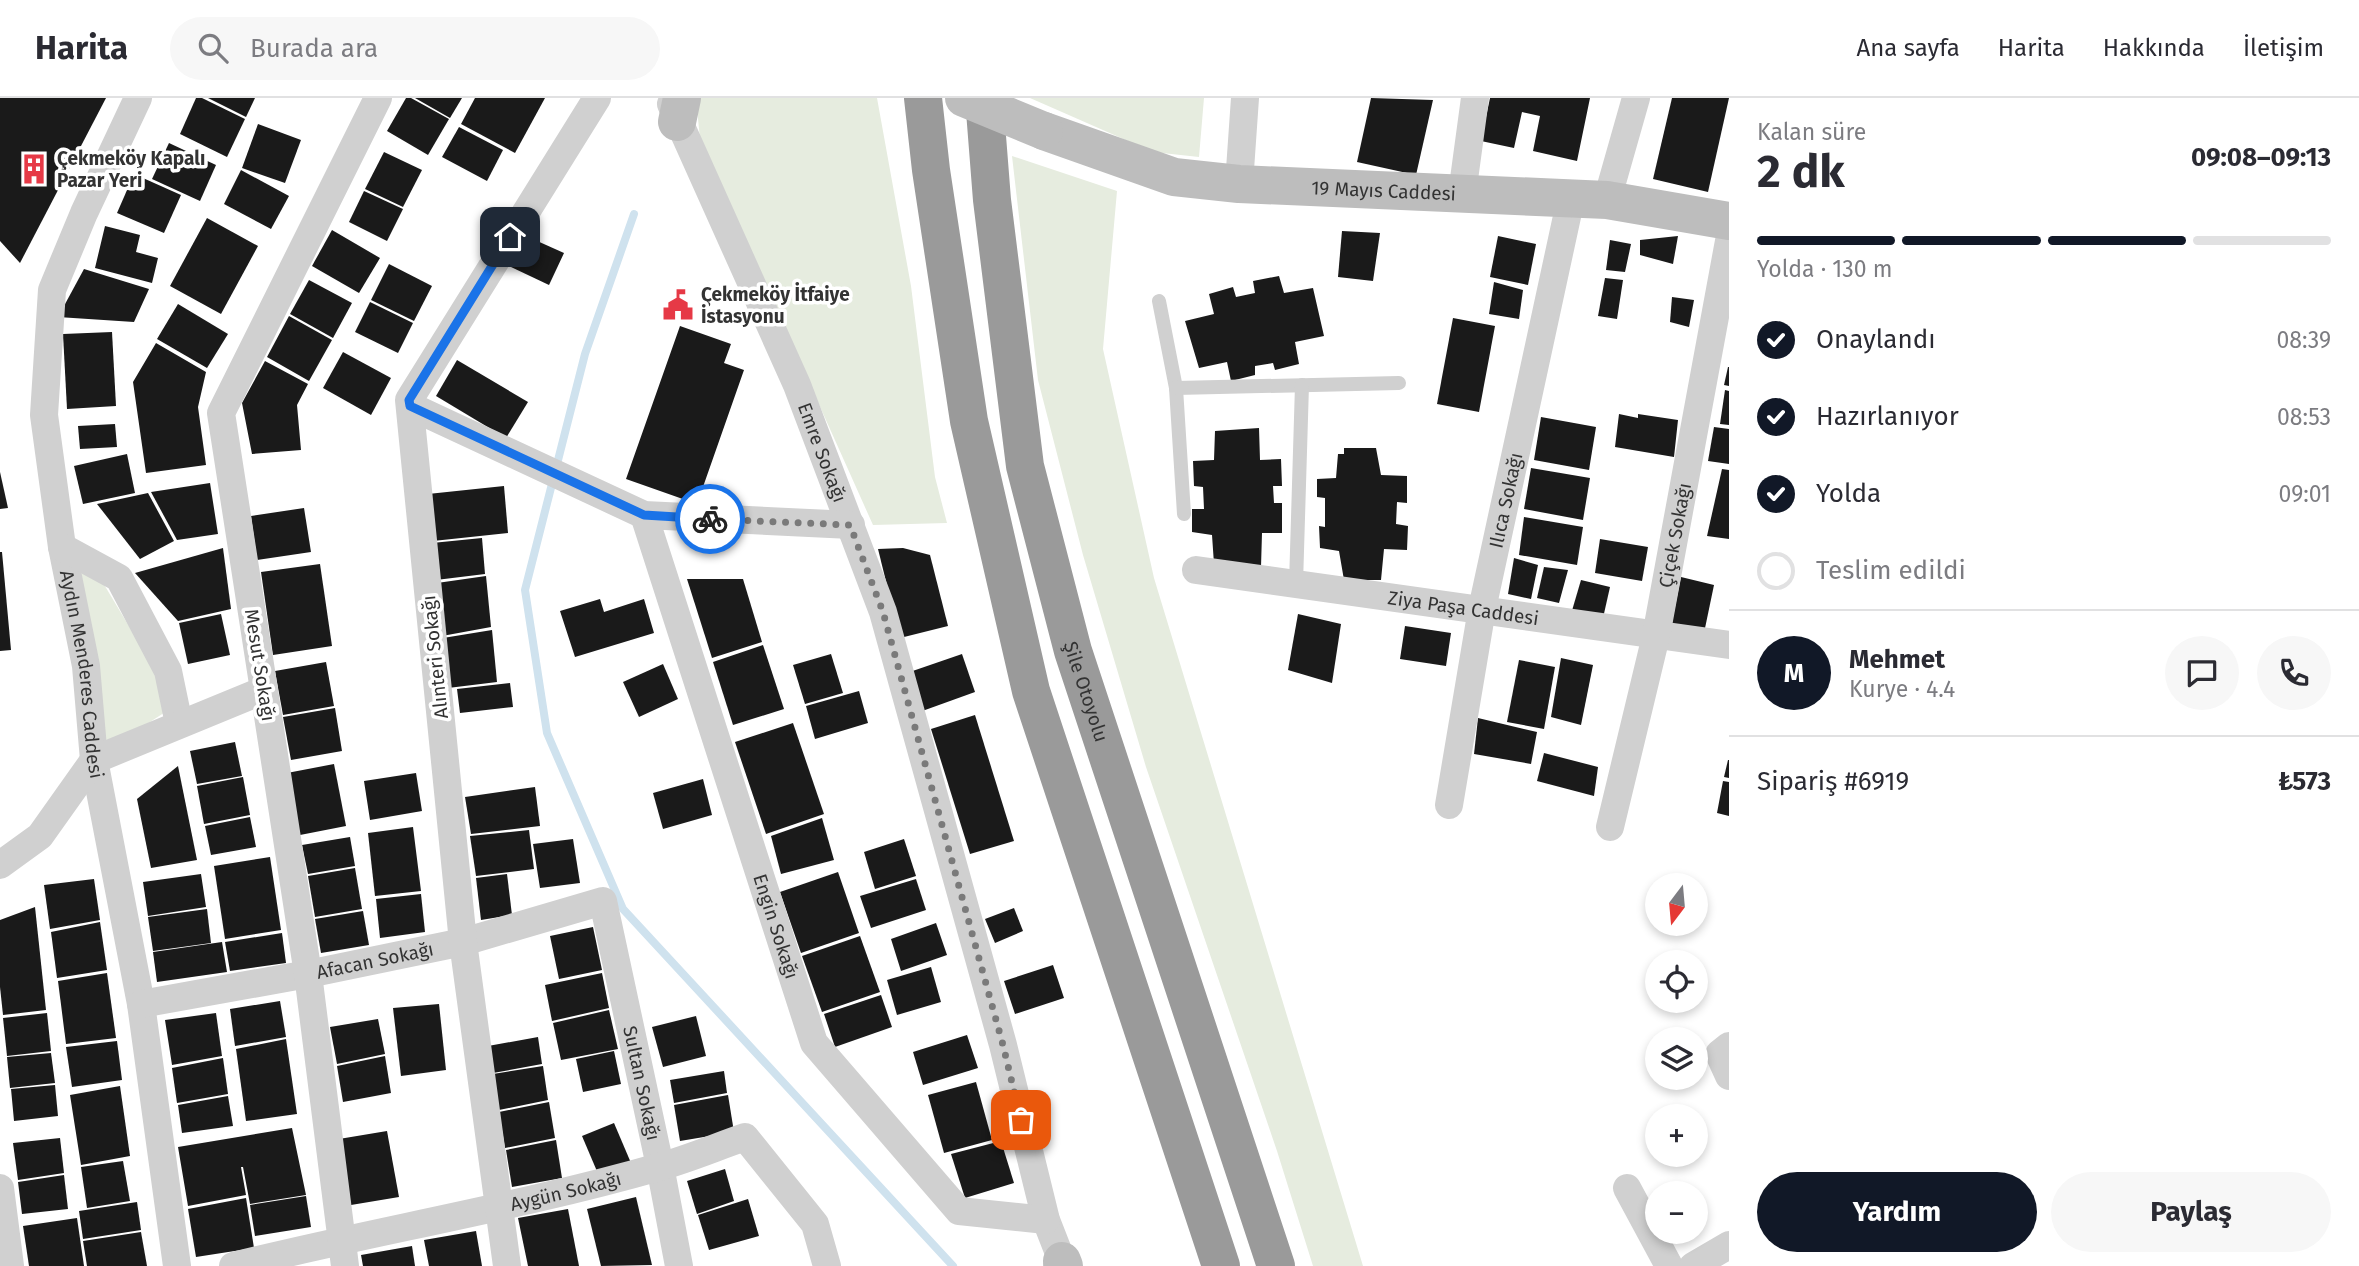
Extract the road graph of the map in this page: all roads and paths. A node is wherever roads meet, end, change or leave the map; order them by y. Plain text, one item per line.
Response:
1 (138, 98) edge
2 (379, 98) edge
3 (597, 98) edge
4 (923, 98) edge
5 (964, 98) edge
6 (984, 98) edge
7 (1245, 98) edge
8 (1475, 98) edge
9 (1636, 98) edge
10 (676, 106) edge
11 (1239, 184) junction
12 (1462, 194) junction
13 (1589, 199) junction
14 (1729, 221) edge
15 (1729, 241) edge
16 (1159, 301) dead end
17 (1399, 383) dead end
18 (1302, 385) junction
19 (1177, 388) junction
20 (410, 406) junction
21 (1184, 514) dead end
22 (644, 515) junction
23 (850, 525) junction
24 (62, 547) junction
25 (1196, 570) dead end
26 (1296, 584) junction
27 (1482, 609) junction
28 (1656, 636) junction
29 (1729, 645) edge
30 (264, 690) junction
31 (179, 724) junction
32 (94, 760) junction
33 (1449, 805) dead end
34 (1610, 827) dead end
35 (0, 865) edge
36 (603, 901) joint
37 (463, 943) junction
38 (308, 974) junction
39 (141, 1004) junction
40 (1729, 1045) edge
41 (1729, 1076) edge
42 (660, 1167) junction
43 (0, 1188) edge
44 (1627, 1188) dead end
45 (497, 1207) junction
46 (1046, 1220) junction
47 (1729, 1245) edge
48 (344, 1252) edge
49 (1061, 1264) edge
50 (10, 1266) edge
51 (177, 1266) edge
52 (233, 1266) edge
53 (507, 1266) edge
54 (679, 1266) edge
55 (827, 1266) edge
56 (1221, 1266) edge
57 (1276, 1266) edge
58 (1669, 1266) edge
59 (1693, 1266) edge

1 - 24 street, Aydın Menderes Caddesi
2 - 30 street, Mesut Sokağı
3 - 20 street
4 - 56 highway
5 - 11 street, 19 Mayıs Caddesi, bridge
6 - 57 highway, Şile Otoyolu
7 - 11 street
8 - 12 street
9 - 13 street, Ilıca Sokağı
10 - 23 street, Emre Sokağı
11 - 12 street, 19 Mayıs Caddesi
12 - 13 street, 19 Mayıs Caddesi
13 - 14 street, 19 Mayıs Caddesi
13 - 27 street, Ilıca Sokağı
15 - 28 street, Çiçek Sokağı
16 - 19 lane
17 - 18 lane
18 - 19 lane
18 - 26 lane
19 - 21 lane
20 - 22 street
20 - 37 street, Alınteri Sokağı
22 - 23 street
22 - 46 street, Engin Sokağı
23 - 46 street, Emre Sokağı
24 - 31 street
24 - 32 street, Aydın Menderes Caddesi
25 - 26 street, Ziya Paşa Caddesi
26 - 27 street, Ziya Paşa Caddesi
27 - 28 street, Ziya Paşa Caddesi
27 - 33 street, Ilıca Sokağı
28 - 29 street, Ziya Paşa Caddesi
28 - 34 street, Çiçek Sokağı
30 - 31 street
30 - 38 street, Mesut Sokağı
31 - 32 street
32 - 35 street
32 - 39 street, Aydın Menderes Caddesi
36 - 37 street, Afacan Sokağı
36 - 42 street, Sultan Sokağı
37 - 38 street, Afacan Sokağı
37 - 45 street, Alınteri Sokağı
38 - 39 street, Afacan Sokağı
38 - 48 street, Mesut Sokağı
39 - 51 street, Aydın Menderes Caddesi
40 - 41 street
42 - 45 street, Aygün Sokağı
42 - 54 street, Sultan Sokağı
42 - 55 street, Aygün Sokağı
43 - 50 street
44 - 58 street
45 - 48 street, Aygün Sokağı
45 - 53 street, Alınteri Sokağı
46 - 49 street, Emre Sokağı
47 - 59 street
48 - 52 street, Aygün Sokağı

